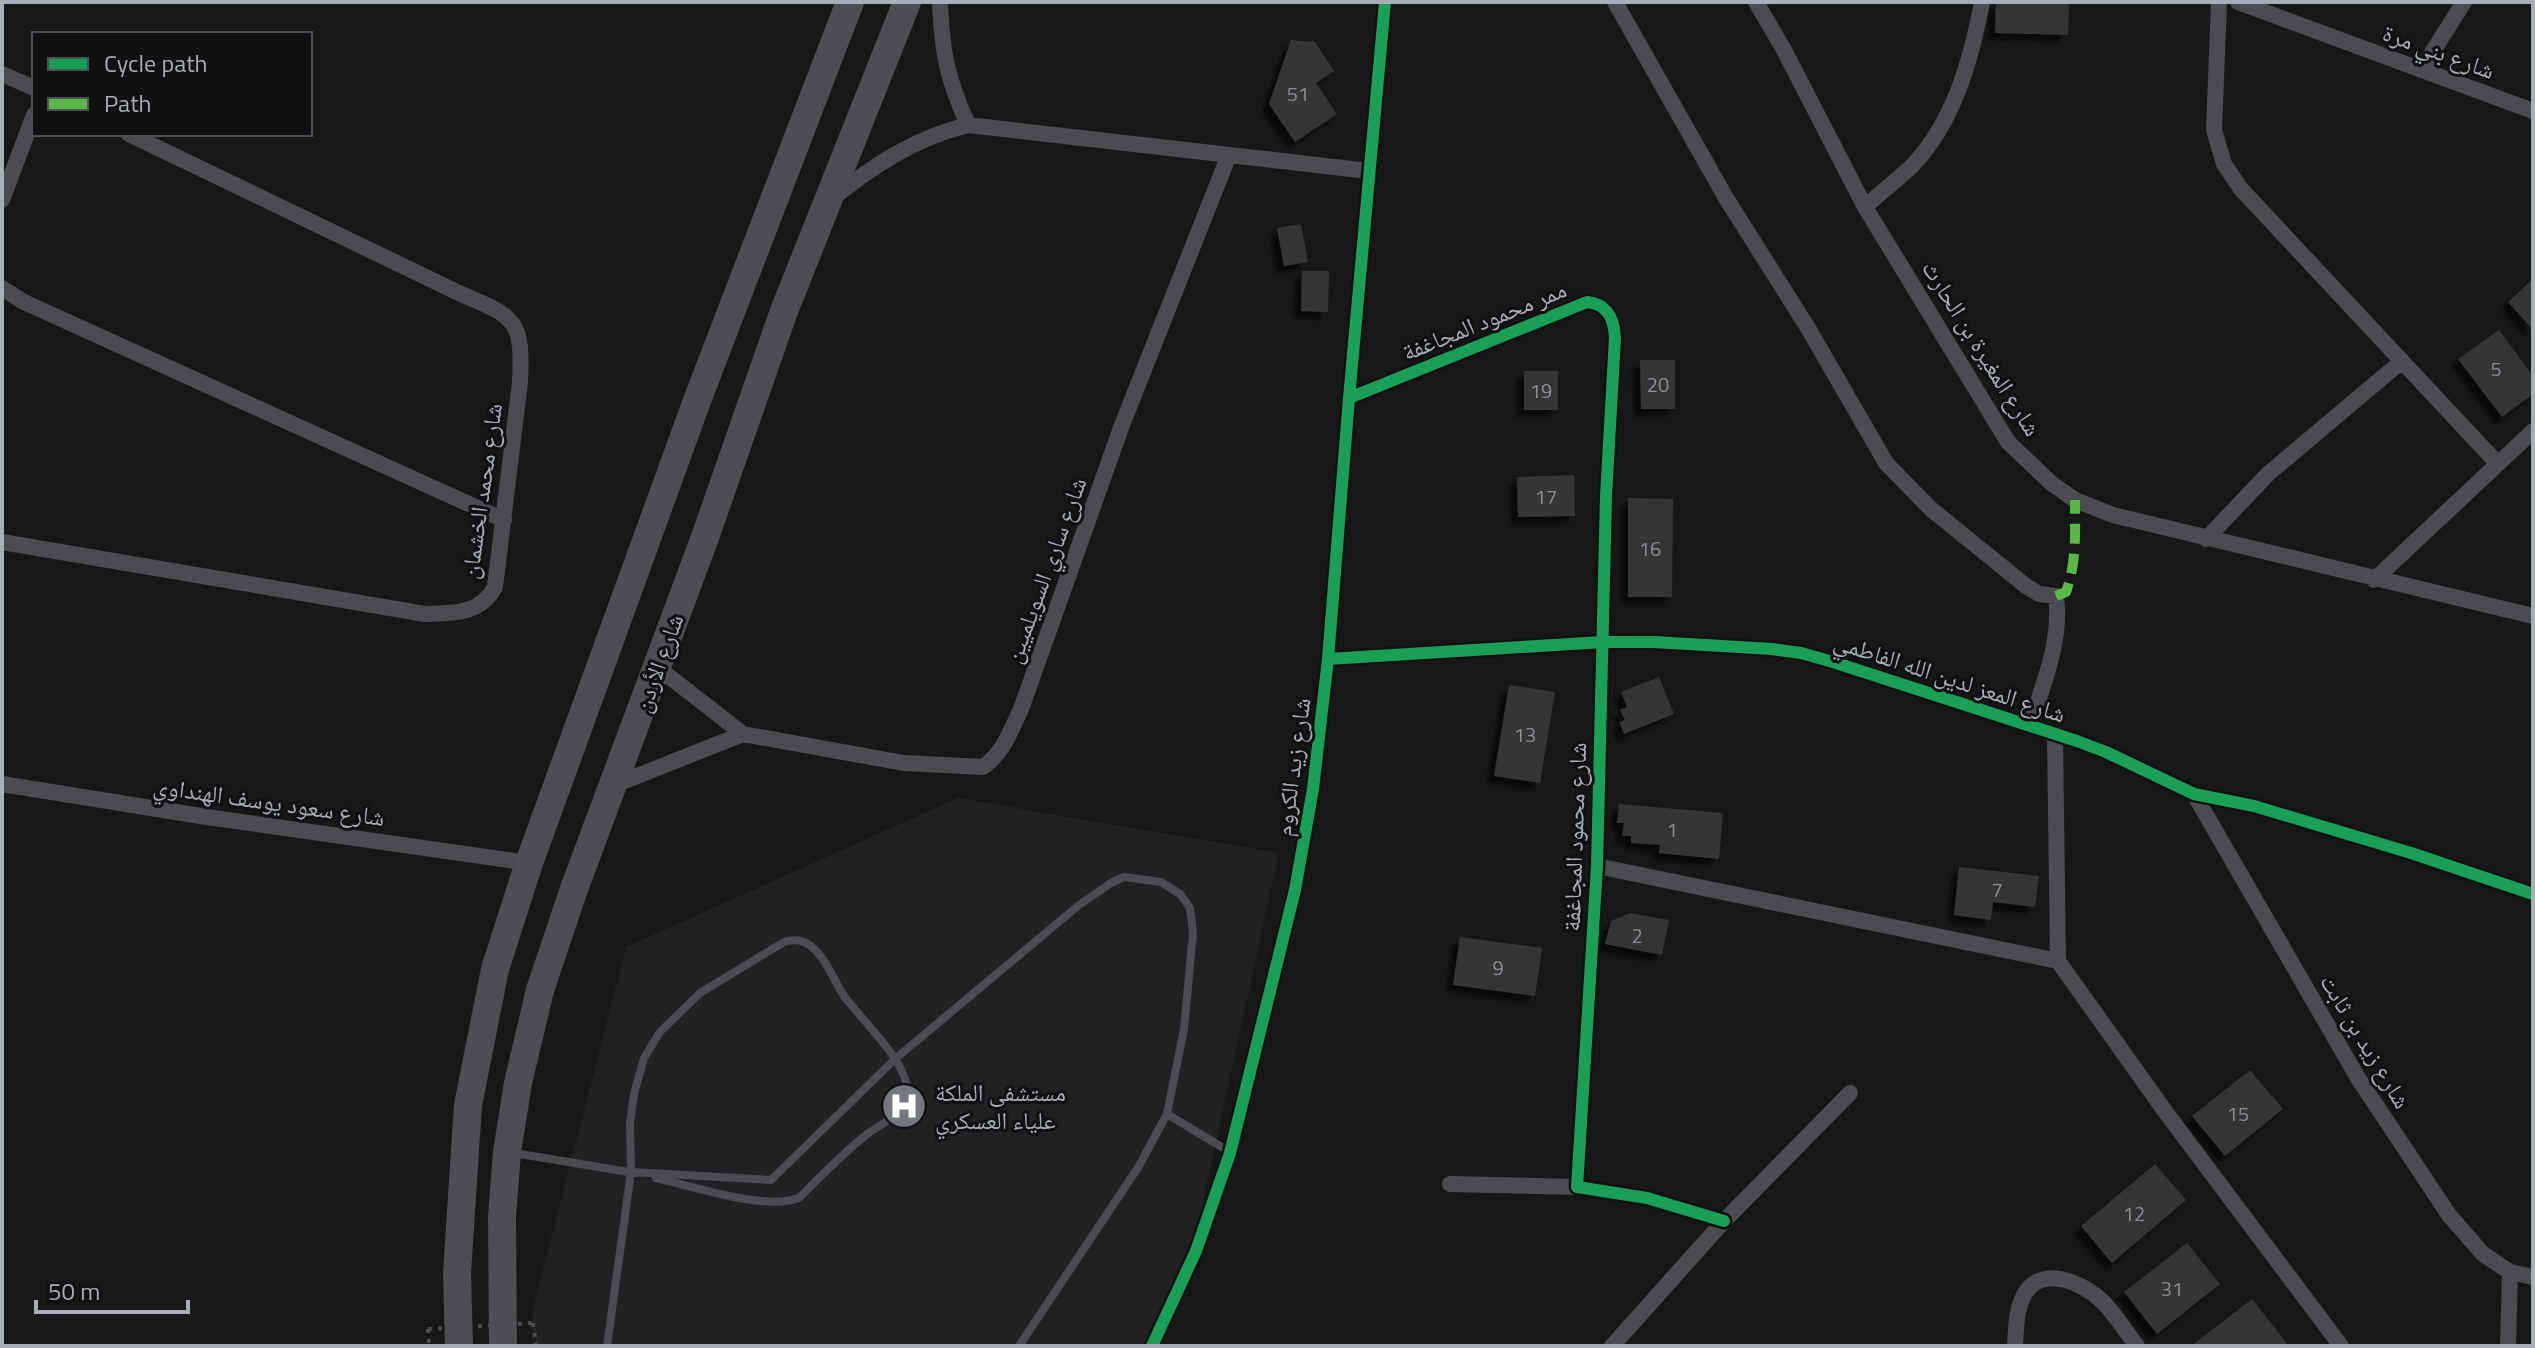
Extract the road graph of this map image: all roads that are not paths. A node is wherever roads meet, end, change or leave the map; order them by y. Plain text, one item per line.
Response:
1 (850, 2) edge
2 (907, 2) edge
3 (940, 2) edge
4 (1385, 2) edge
5 (1615, 2) edge
6 (1756, 2) edge
7 (1982, 2) edge
8 (2219, 2) edge
9 (2238, 2) edge
10 (2464, 2) edge
11 (2421, 70) junction
12 (2, 74) edge
13 (32, 87) edge
14 (2533, 111) edge
15 (32, 120) edge
16 (968, 125) junction
17 (133, 136) edge
18 (1229, 155) junction
19 (1369, 171) junction
20 (2, 200) edge
21 (826, 204) junction
22 (1865, 207) junction
23 (2, 288) edge
24 (1615, 338) joint
25 (2402, 361) junction
26 (1349, 398) junction
27 (2533, 431) edge
28 (2498, 464) junction
29 (504, 520) junction
30 (2206, 539) junction
31 (2, 542) edge
32 (2374, 580) junction
33 (2533, 616) edge
34 (1603, 642) junction
35 (1328, 659) junction
36 (657, 667) junction
37 (2030, 726) junction
38 (743, 734) junction
39 (2055, 735) junction
40 (2, 784) edge
41 (612, 786) junction
42 (2194, 794) junction
43 (529, 863) junction
44 (1597, 866) junction
45 (2533, 894) edge
46 (2058, 961) junction
47 (895, 1059) junction
48 (1850, 1093) dead end
49 (1167, 1114) junction
50 (507, 1152) junction
51 (1230, 1153) junction
52 (631, 1172) junction
53 (1450, 1184) dead end
54 (1577, 1187) junction
55 (1724, 1221) junction
56 (2510, 1272) junction
57 (2533, 1277) edge
58 (459, 1346) edge
59 (503, 1346) edge
60 (607, 1346) edge
61 (1019, 1346) edge
62 (1152, 1346) edge
63 (1612, 1346) edge
64 (2015, 1346) edge
65 (2137, 1346) edge
66 (2341, 1346) edge
67 (2508, 1346) edge

1 - 43 highway
2 - 21 highway, شارع الأردن
3 - 16 street
4 - 19 street, شارع زيد الكروم
5 - 37 street
6 - 22 street, شارع المغيرة بن الحارث
7 - 22 street
8 - 25 street
9 - 11 street, شارع بني مرة
10 - 11 street
11 - 14 street, شارع بني مرة
12 - 13 street
15 - 20 street
16 - 18 street
16 - 21 street
17 - 29 street, شارع محمد الخشمان
18 - 19 street
18 - 38 street, شارع ساري السويلميين
19 - 26 street, شارع زيد الكروم
21 - 36 highway, شارع الأردن
22 - 30 street, شارع المغيرة بن الحارث
23 - 29 street
24 - 26 street, ممر محمود المجاغفة
24 - 34 street, شارع محمود المجاغفة
25 - 28 street
25 - 30 street
26 - 35 street, شارع زيد الكروم
27 - 28 street
28 - 32 street
29 - 31 street, شارع محمد الخشمان
30 - 32 street, شارع المغيرة بن الحارث
32 - 33 street, شارع المغيرة بن الحارث
34 - 35 street, شارع المعز لدين الله الفاطمي
34 - 37 street, شارع المعز لدين الله الفاطمي
34 - 44 street, شارع محمود المجاغفة
35 - 51 street, شارع زيد الكروم
36 - 38 street, شارع ساري السويلميين
36 - 41 highway, شارع الأردن
37 - 39 street, شارع المعز لدين الله الفاطمي
38 - 41 street
39 - 42 street, شارع المعز لدين الله الفاطمي
39 - 46 street
40 - 43 street, شارع سعود يوسف الهنداوي
41 - 50 highway, شارع الأردن
42 - 45 street, شارع المعز لدين الله الفاطمي
42 - 56 street, شارع زيد بن ثابت
43 - 58 highway
44 - 46 street
44 - 54 street, شارع محمود المجاغفة
46 - 66 street
47 - 49 lane
47 - 52 lane
47 - 52 lane
47 - 52 lane
48 - 55 street
49 - 51 lane
49 - 61 lane
50 - 52 lane
50 - 59 highway, شارع الأردن
51 - 62 street, شارع زيد الكروم
52 - 60 lane
53 - 54 street
54 - 55 street
55 - 63 street
56 - 57 street, شارع زيد بن ثابت
56 - 67 street
64 - 65 street

